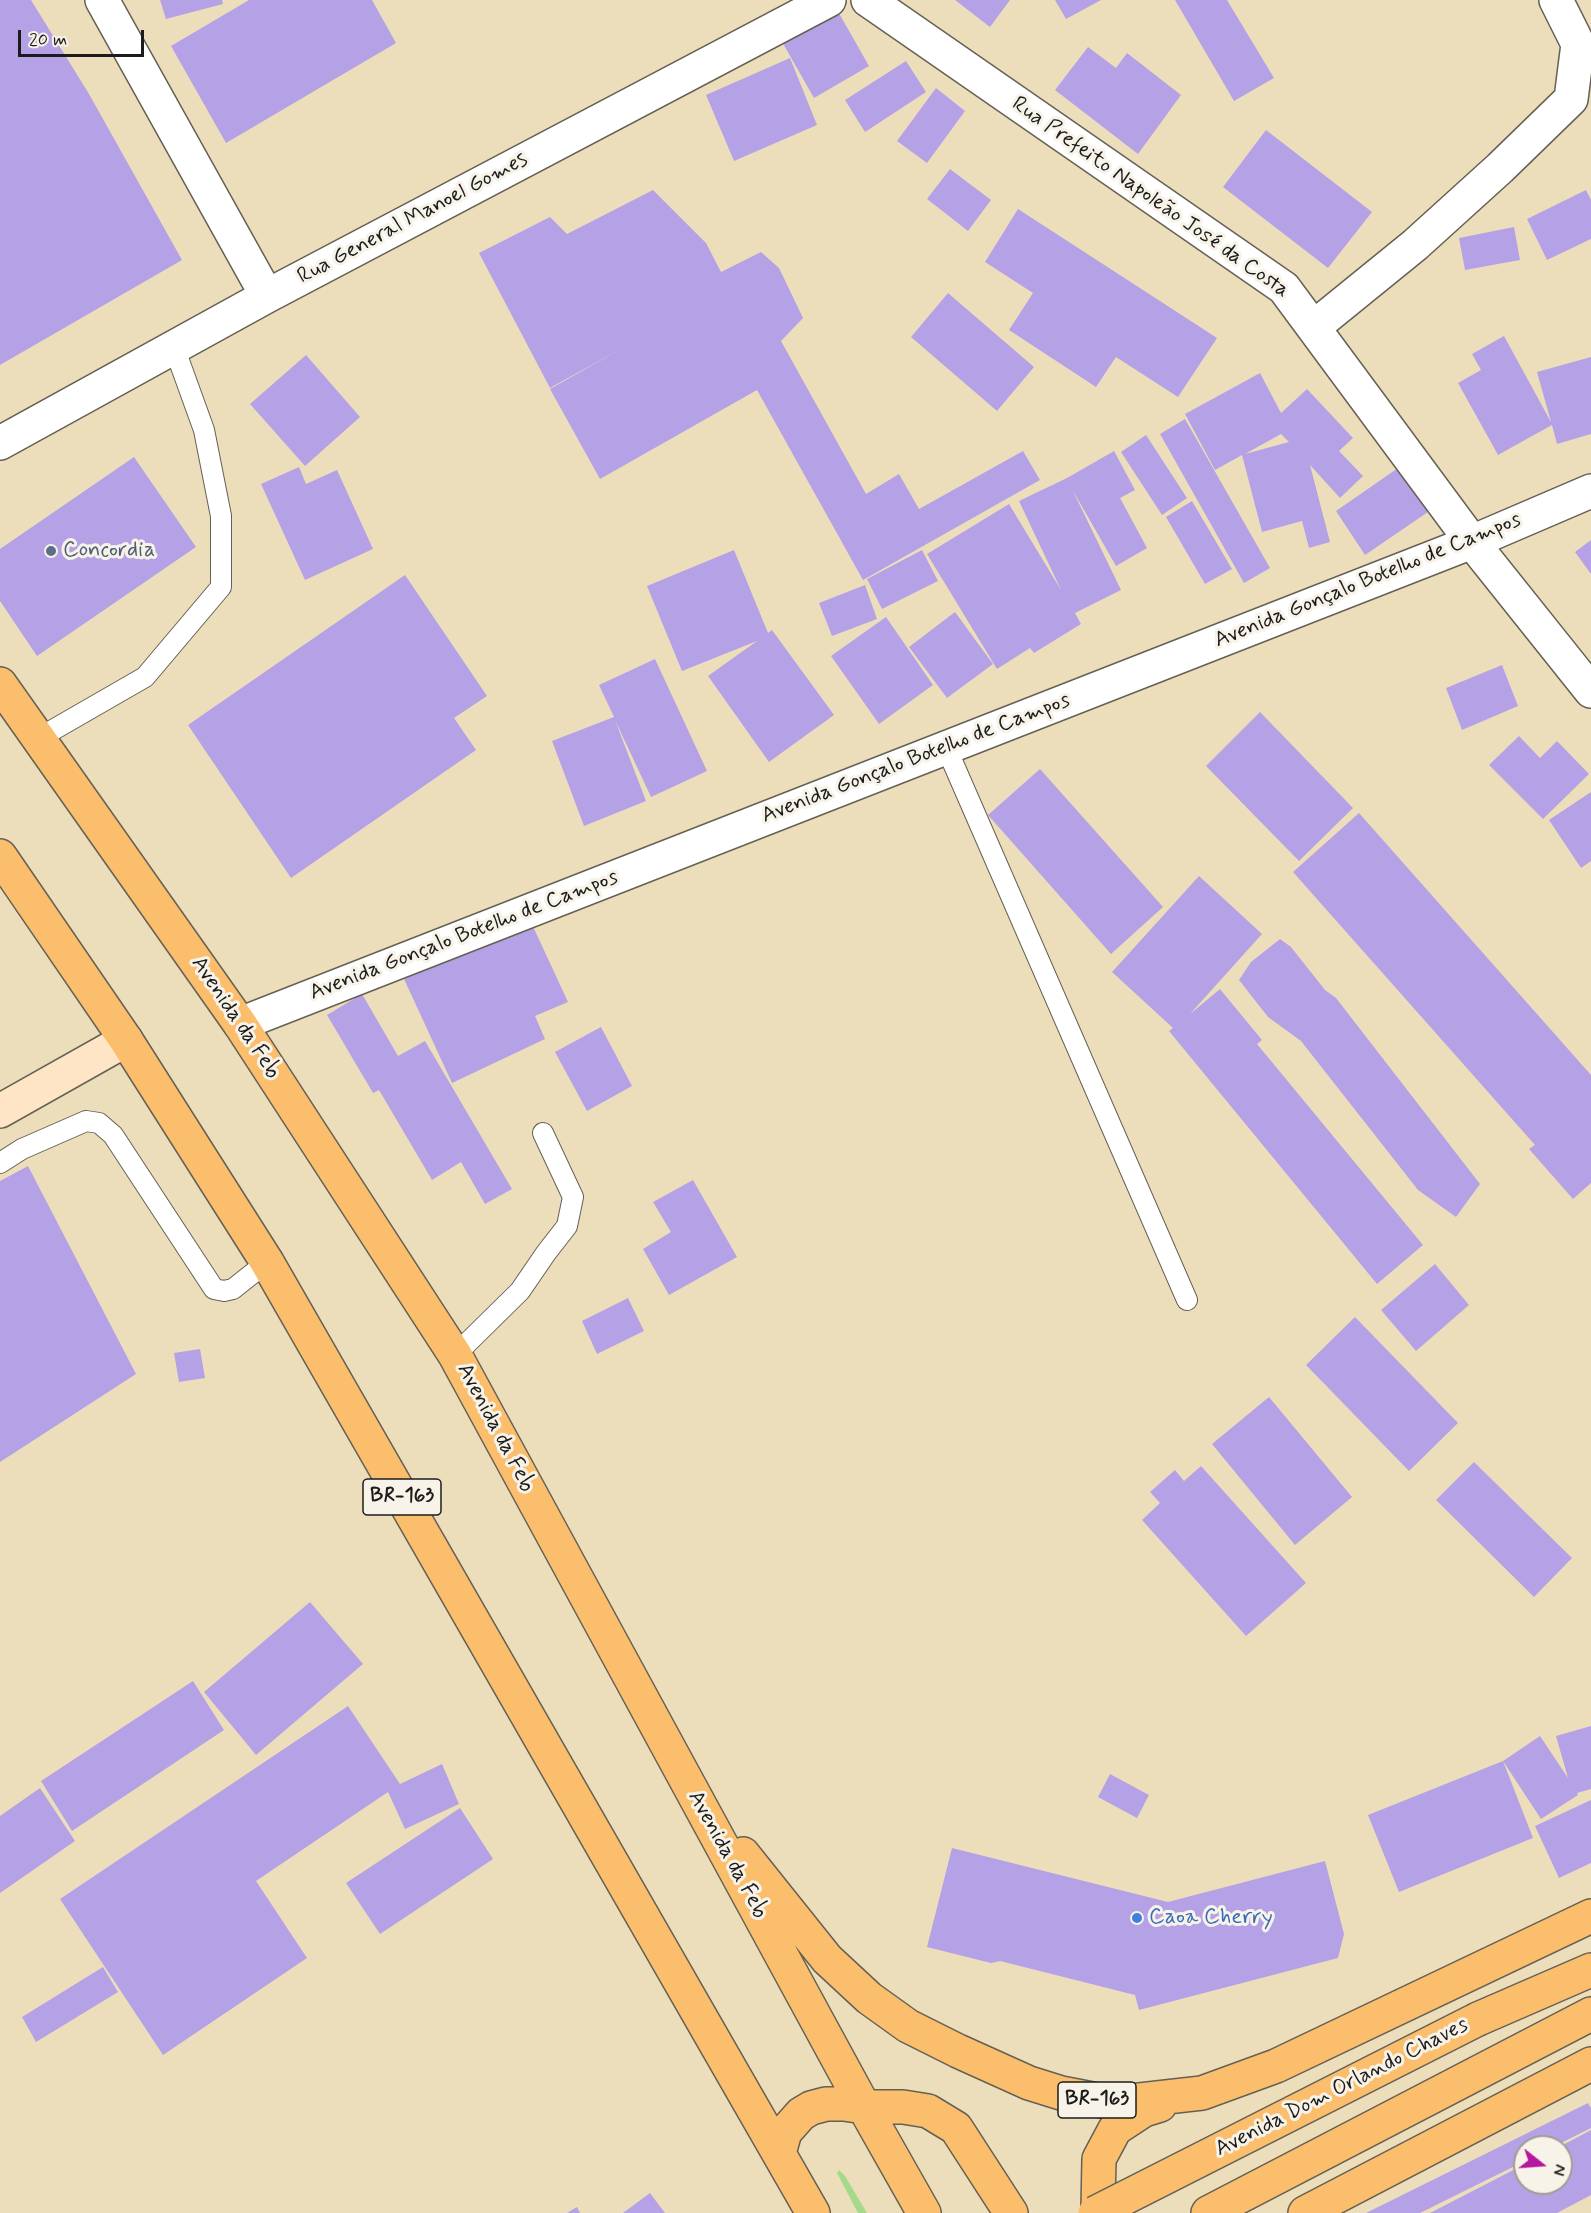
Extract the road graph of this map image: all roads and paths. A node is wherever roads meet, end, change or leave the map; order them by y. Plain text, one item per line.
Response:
1 (102, 0) edge
2 (829, 0) edge
3 (868, 0) edge
4 (1556, 0) edge
5 (267, 296) junction
6 (1314, 327) junction
7 (174, 347) junction
8 (0, 443) edge
9 (1591, 491) edge
10 (1472, 542) junction
11 (0, 684) edge
12 (1591, 691) edge
13 (39, 738) junction
14 (946, 747) junction
15 (0, 856) edge
16 (240, 1024) junction
17 (126, 1040) junction
18 (0, 1111) edge
19 (543, 1133) dead end
20 (0, 1164) edge
21 (267, 1262) junction
22 (1187, 1300) dead end
23 (455, 1355) junction
24 (688, 1784) junction
25 (1591, 1916) edge
26 (1591, 1970) edge
27 (1591, 2014) edge
28 (1591, 2064) edge
29 (1202, 2093) junction
30 (864, 2107) junction
31 (778, 2153) junction
32 (813, 2213) edge
33 (924, 2213) edge
34 (1011, 2213) edge
35 (1095, 2213) edge
36 (1101, 2213) edge
37 (1208, 2213) edge
38 (1305, 2213) edge

1 - 5 street
2 - 5 street, Rua General Manoel Gomes
3 - 6 street, Rua Prefeito Napoleão José da Costa
4 - 6 street
5 - 7 street, Rua General Manoel Gomes
6 - 10 street, Rua Prefeito Napoleão José da Costa
7 - 8 street, Rua General Manoel Gomes
7 - 13 lane
9 - 10 street, Avenida Gonçalo Botelho de Campos
10 - 12 street, Rua Prefeito Napoleão José da Costa
10 - 14 street, Avenida Gonçalo Botelho de Campos
11 - 13 main road, Avenida da Feb / BR-163
13 - 16 main road, Avenida da Feb / BR-163
14 - 16 street, Avenida Gonçalo Botelho de Campos
14 - 22 lane
15 - 17 main road, BR-163
16 - 23 main road, Avenida da Feb / BR-163
17 - 18 street
17 - 21 main road, BR-163
19 - 23 lane
20 - 21 lane
21 - 31 main road, BR-163
23 - 24 main road, Avenida da Feb / BR-163
24 - 29 main road, BR-163
24 - 30 main road, Avenida da Feb
25 - 29 main road, BR-163
26 - 35 main road, Avenida Dom Orlando Chaves, bridge
27 - 37 main road
28 - 38 main road
29 - 36 main road
30 - 31 main road
30 - 33 main road, Avenida da Feb
30 - 34 main road
31 - 32 main road, BR-163

